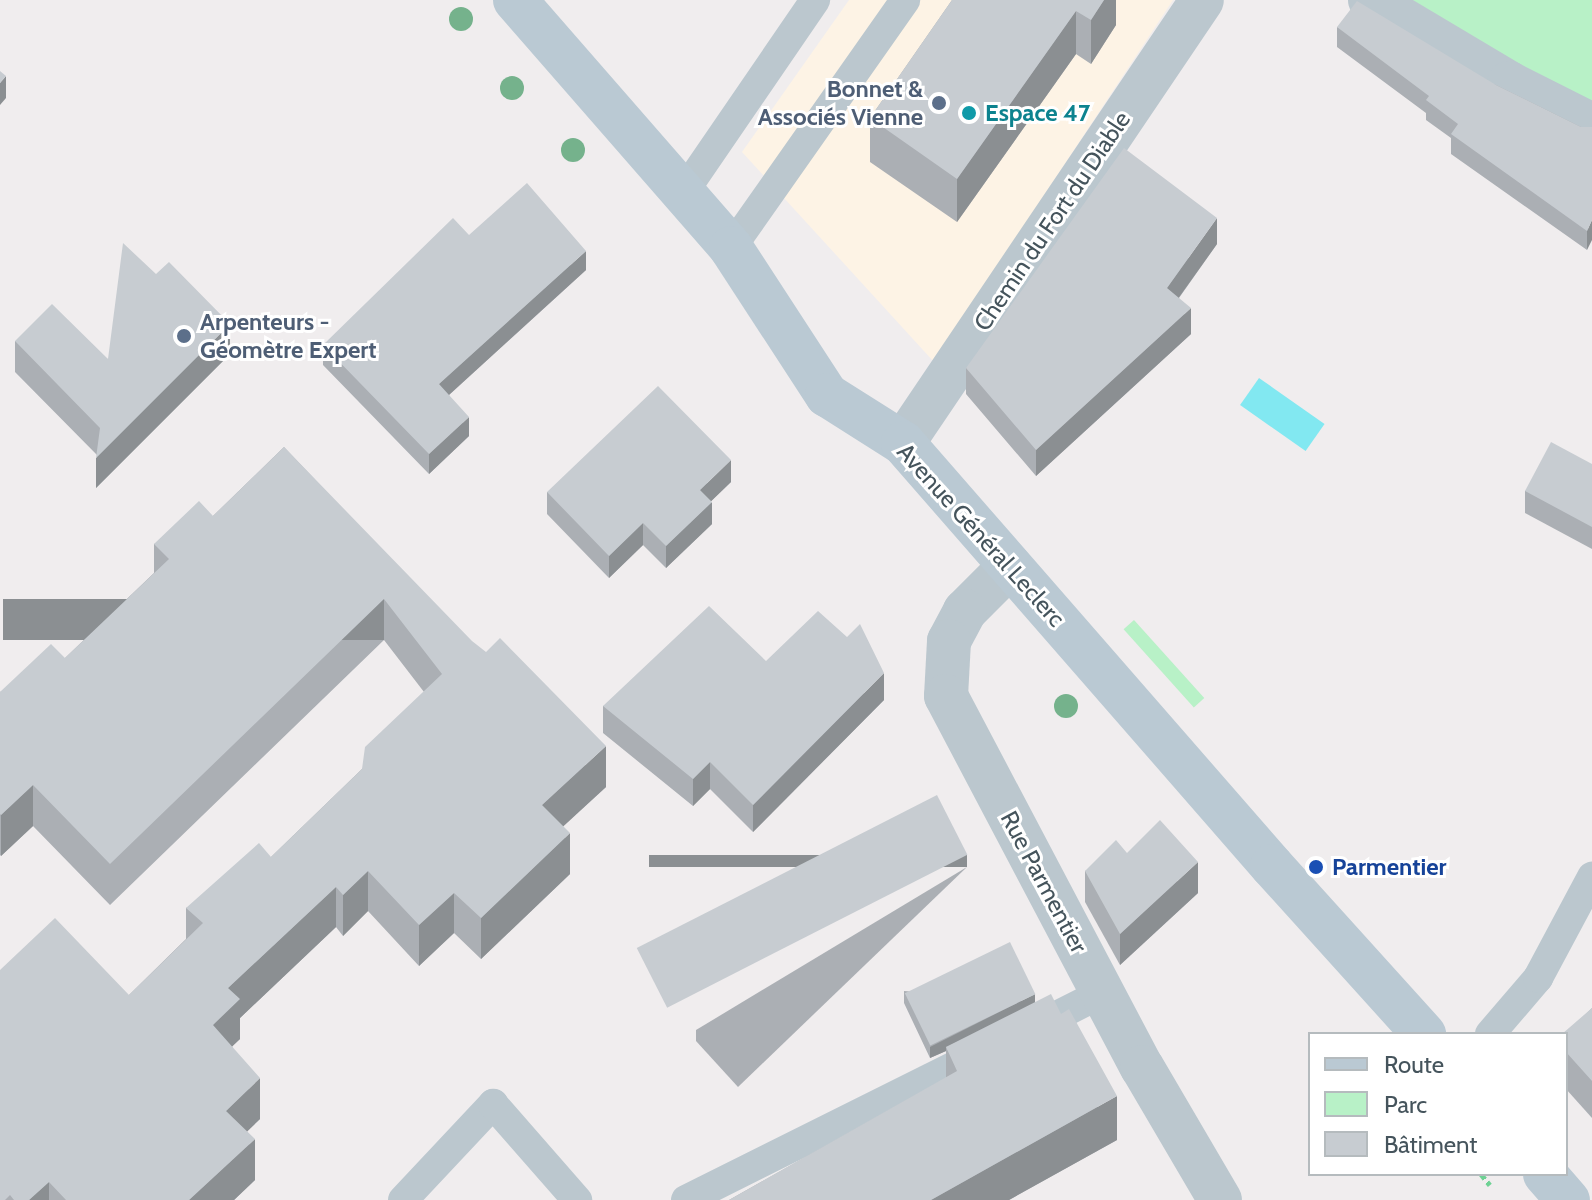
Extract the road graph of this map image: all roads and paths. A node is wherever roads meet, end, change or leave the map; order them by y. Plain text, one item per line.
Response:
1 (515, 0) edge
2 (815, 0) edge
3 (905, 0) edge
4 (1202, 0) edge
5 (1370, 0) edge
6 (1592, 125) edge
7 (683, 193) junction
8 (731, 248) junction
9 (903, 443) junction
10 (1010, 566) junction
11 (1592, 877) edge
12 (1102, 993) junction
13 (1422, 1032) edge
14 (1492, 1032) edge
15 (1547, 1176) edge
16 (403, 1200) edge
17 (577, 1200) edge
18 (686, 1200) edge
19 (1220, 1200) edge
20 (1568, 1200) edge

1 - 7 main road, Avenue Général Leclerc
2 - 7 lane
3 - 8 lane
4 - 9 street, Chemin du Fort du Diable
5 - 6 street
7 - 8 main road, Avenue Général Leclerc
8 - 9 main road, Avenue Général Leclerc
9 - 10 main road, Avenue Général Leclerc
10 - 12 street, Rue Parmentier
10 - 13 main road, Avenue Général Leclerc
11 - 14 lane
12 - 18 lane
12 - 19 street, Rue Parmentier
15 - 20 main road
16 - 17 lane

